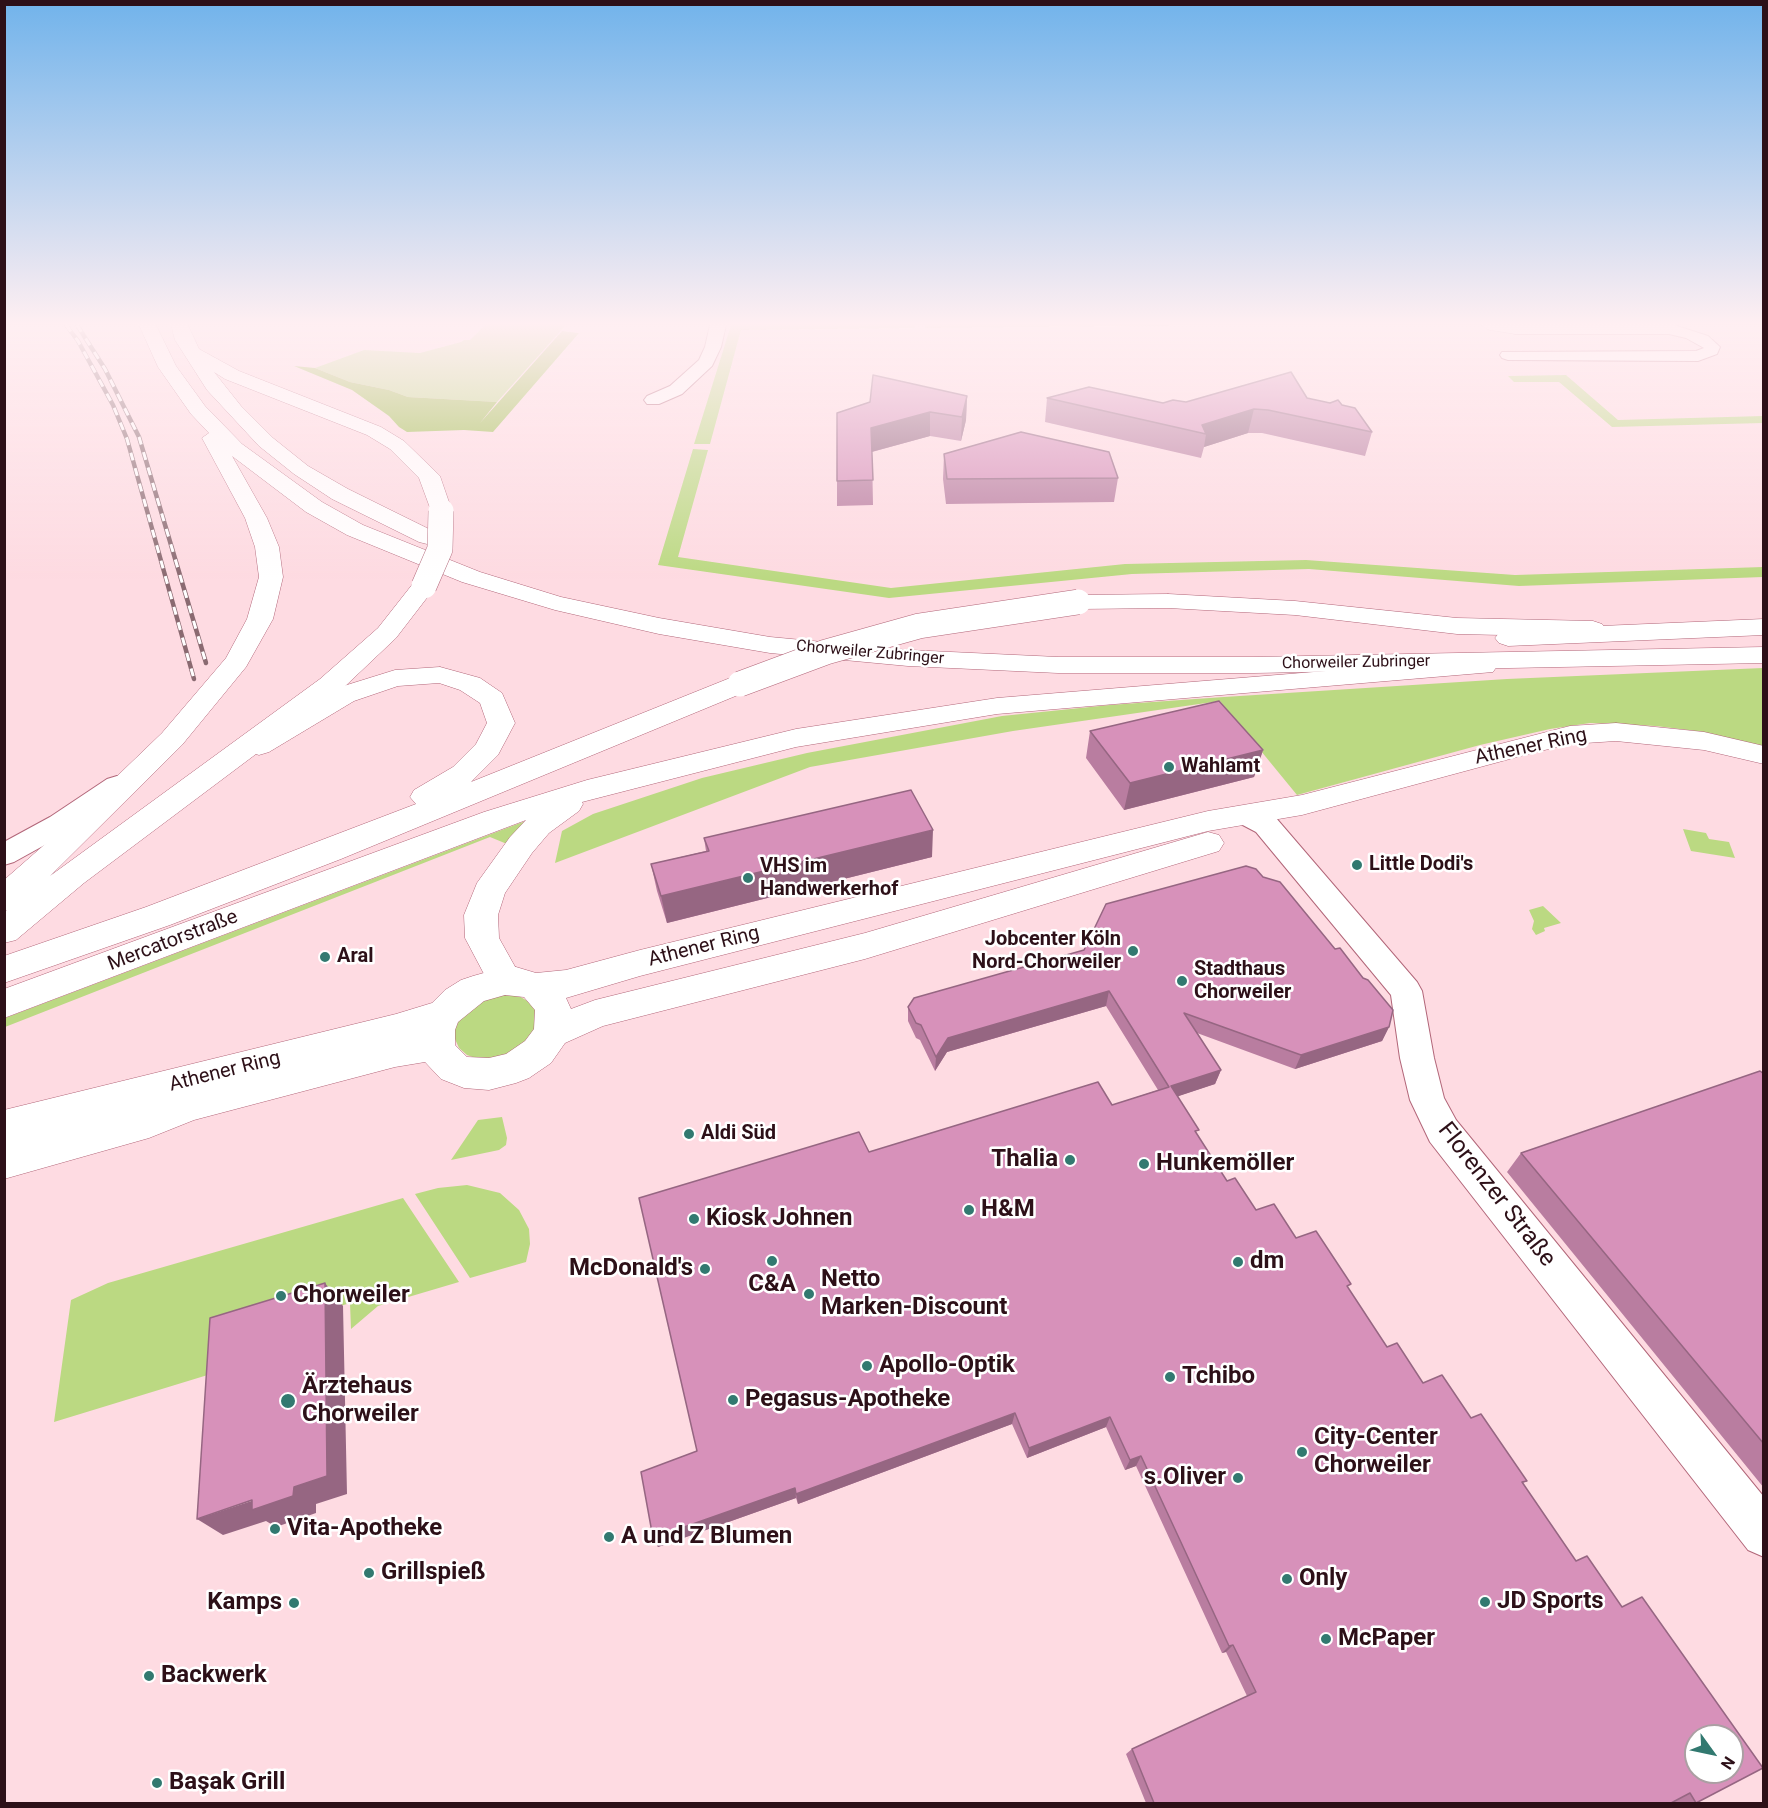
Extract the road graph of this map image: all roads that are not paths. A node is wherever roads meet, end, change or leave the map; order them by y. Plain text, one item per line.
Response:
1 (235, 409) edge
2 (319, 409) edge
3 (198, 410) joint
4 (1764, 627) edge
5 (1664, 631) junction
6 (1764, 655) edge
7 (1700, 656) junction
8 (172, 739) junction
9 (1764, 755) edge
10 (587, 790) junction
11 (164, 807) junction
12 (1256, 820) junction
13 (4, 855) edge
14 (1107, 860) junction
15 (335, 864) junction
16 (4, 899) edge
17 (836, 914) junction
18 (4, 931) edge
19 (848, 950) junction
20 (4, 970) edge
21 (521, 984) junction
22 (4, 1004) edge
23 (440, 1030) junction
24 (552, 1033) junction
25 (4, 1127) edge
26 (4, 1161) edge
27 (1764, 1534) edge

1 - 5 main road, Chorweiler Zubringer
2 - 11 main road, bridge
3 - 7 main road, Chorweiler Zubringer
3 - 8 main road
4 - 5 main road
5 - 15 main road, bridge
6 - 7 main road
7 - 10 main road
8 - 13 street
8 - 16 main road
9 - 12 main road, Athener Ring
10 - 15 main road
10 - 21 main road
11 - 15 main road
11 - 18 main road
12 - 14 main road, Athener Ring
12 - 27 street, Florenzer Straße
14 - 17 main road, Athener Ring
14 - 19 main road, Athener Ring
15 - 20 main road, Mercatorstraße
15 - 22 main road, Mercatorstraße
17 - 19 main road
17 - 21 main road, Athener Ring
19 - 24 main road, Athener Ring
21 - 23 main road, Athener Ring
21 - 24 main road
23 - 24 main road, Athener Ring
23 - 25 main road, Athener Ring
23 - 26 main road, Athener Ring

